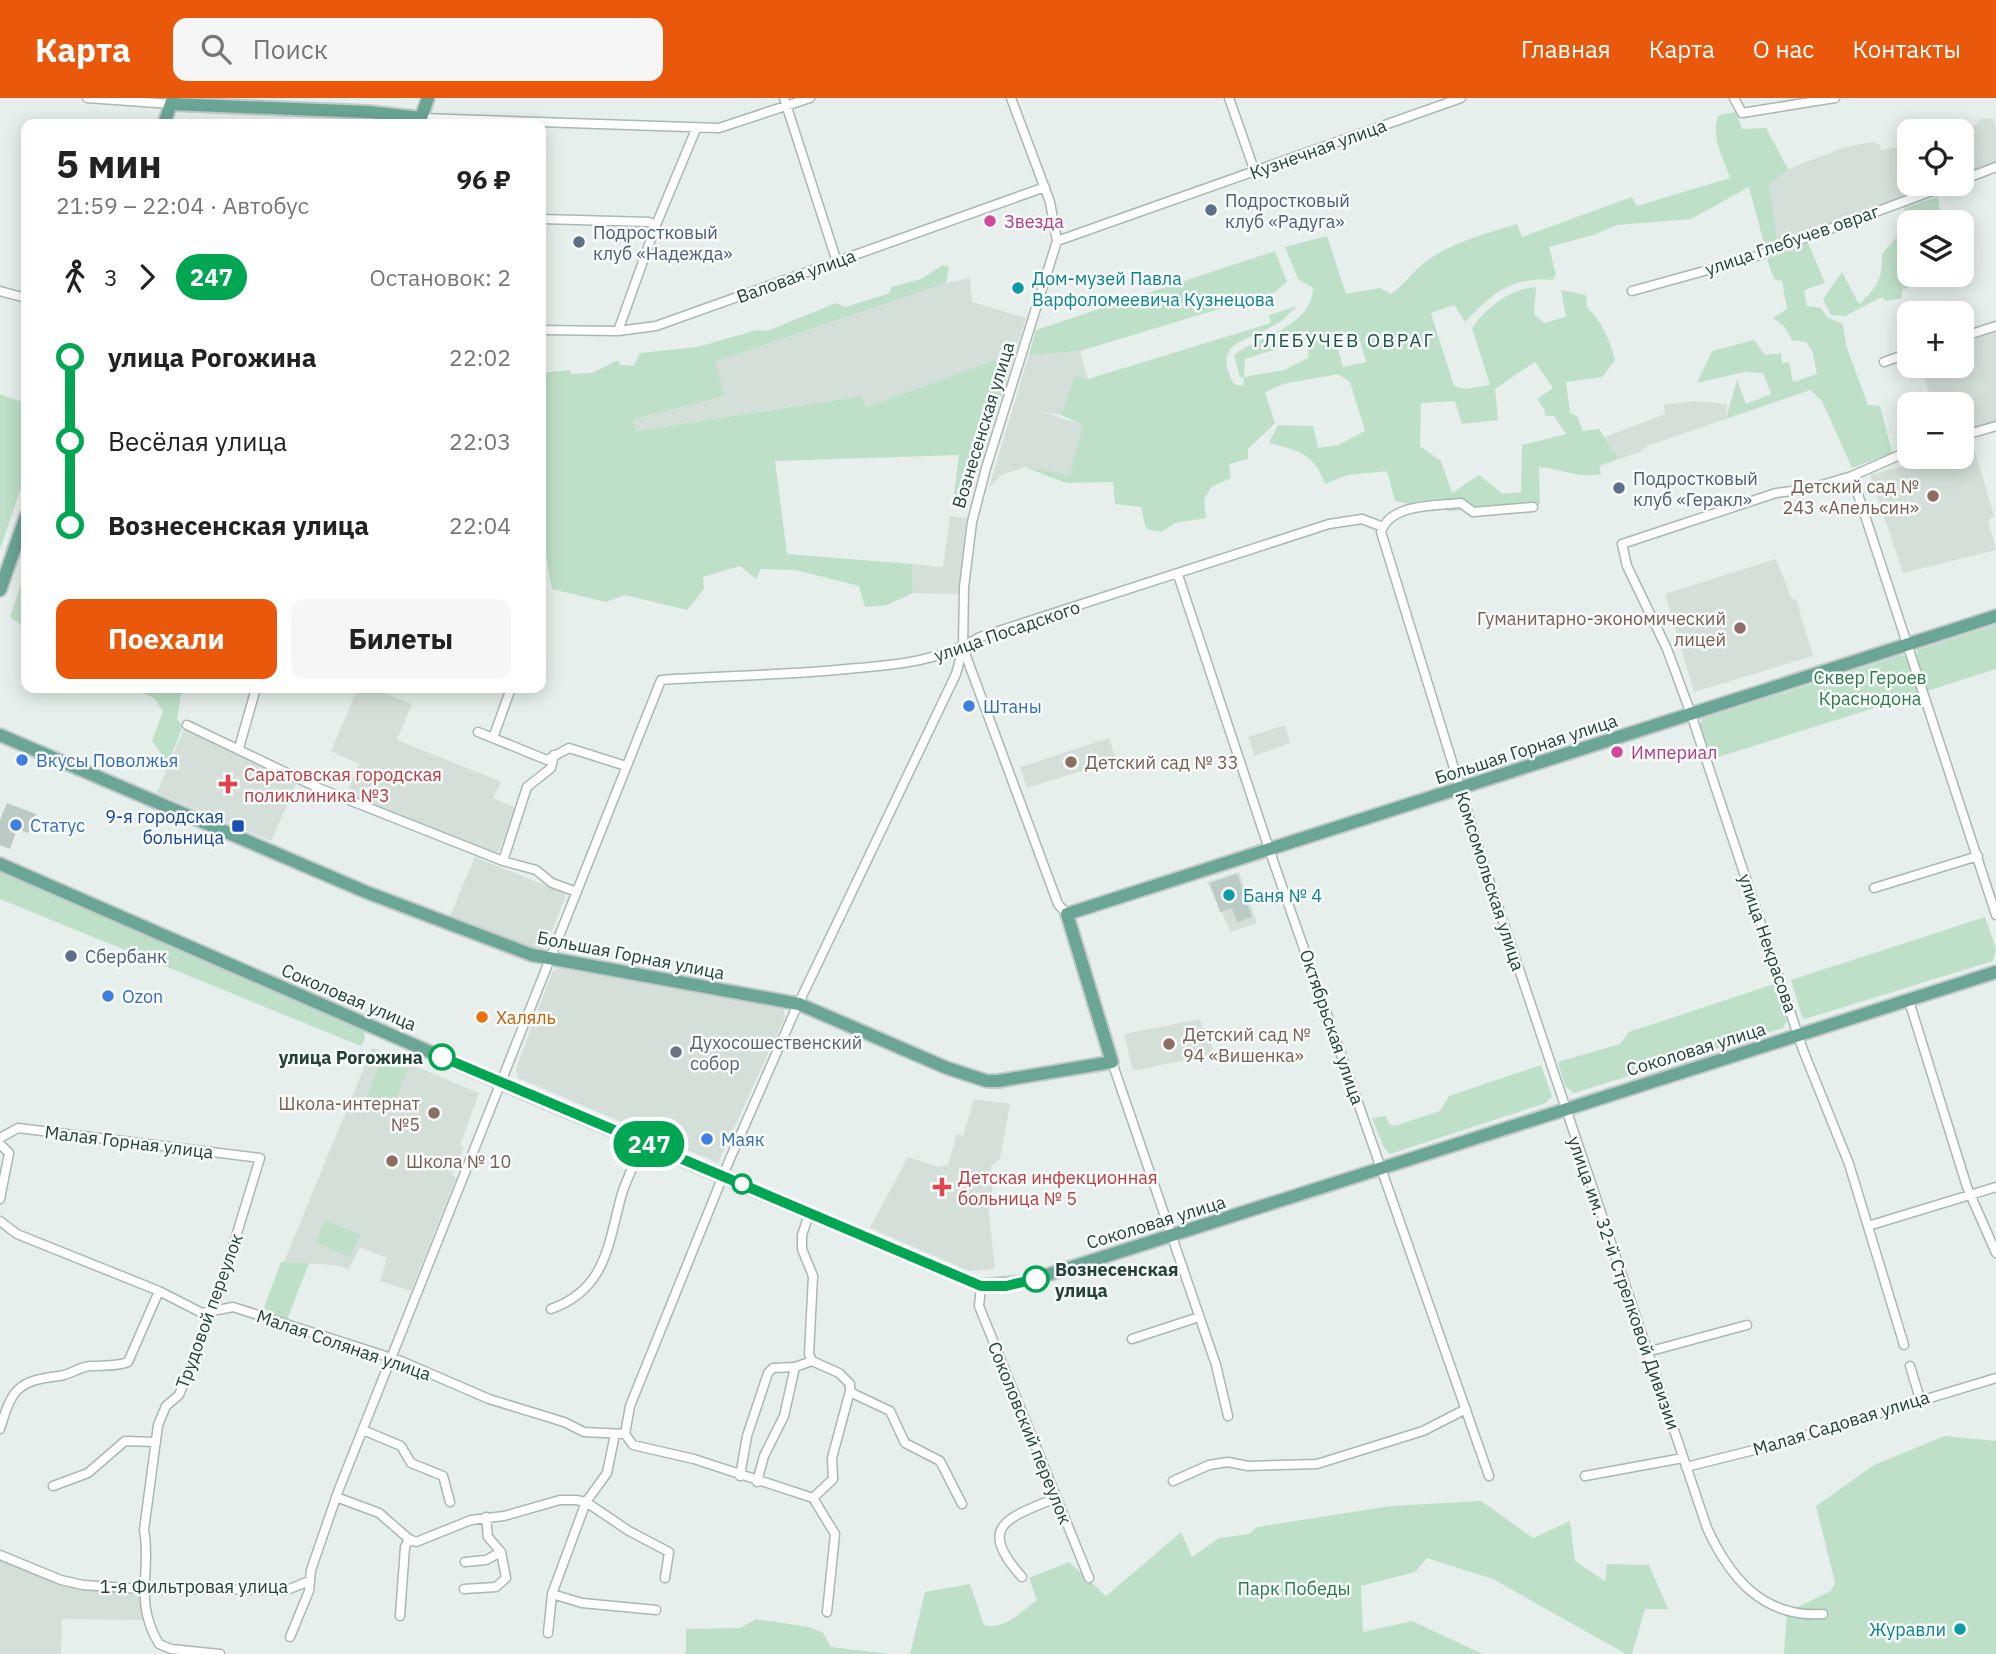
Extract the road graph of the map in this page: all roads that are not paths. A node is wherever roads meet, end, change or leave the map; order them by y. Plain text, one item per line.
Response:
1 (87, 98) edge
2 (428, 98) edge
3 (810, 98) edge
4 (1011, 98) edge
5 (1229, 98) edge
6 (1461, 98) edge
7 (1734, 98) edge
8 (1835, 98) edge
9 (172, 101) edge
10 (785, 102) edge
11 (166, 119) edge
12 (409, 119) edge
13 (422, 119) edge
14 (546, 125) edge
15 (696, 129) junction
16 (1996, 167) edge
17 (1255, 173) junction
18 (1974, 175) edge
19 (1045, 187) junction
20 (1919, 196) edge
21 (546, 219) edge
22 (656, 225) junction
23 (1057, 241) junction
24 (837, 262) junction
25 (0, 291) edge
26 (1633, 291) dead end
27 (21, 297) edge
28 (1996, 326) edge
29 (546, 330) edge
30 (618, 331) junction
31 (1974, 333) edge
32 (1897, 358) edge
33 (1884, 362) dead end
34 (1996, 426) edge
35 (1974, 432) edge
36 (1897, 457) edge
37 (1852, 476) junction
38 (1533, 507) dead end
39 (1382, 529) junction
40 (21, 530) edge
41 (1178, 575) junction
42 (0, 590) edge
43 (1996, 616) edge
44 (1907, 645) junction
45 (963, 648) junction
46 (255, 693) edge
47 (509, 693) edge
48 (1691, 715) junction
49 (187, 724) dead end
50 (478, 732) dead end
51 (0, 735) edge
52 (493, 738) junction
53 (239, 748) junction
54 (554, 755) junction
55 (626, 766) junction
56 (1459, 789) junction
57 (1269, 849) junction
58 (1978, 856) junction
59 (503, 861) junction
60 (0, 864) edge
61 (1874, 888) dead end
62 (577, 892) junction
63 (1067, 914) junction
64 (1996, 915) edge
65 (548, 960) junction
66 (1996, 972) edge
67 (1909, 1001) junction
68 (799, 1004) junction
69 (1799, 1036) junction
70 (1112, 1062) junction
71 (501, 1083) junction
72 (1565, 1109) junction
73 (0, 1138) edge
74 (644, 1142) junction
75 (0, 1144) edge
76 (260, 1158) joint
77 (1381, 1170) junction
78 (724, 1176) junction
79 (1996, 1187) edge
80 (1970, 1195) junction
81 (0, 1199) edge
82 (809, 1214) junction
83 (0, 1222) edge
84 (1868, 1226) junction
85 (1172, 1235) junction
86 (1996, 1253) edge
87 (981, 1286) junction
88 (159, 1292) junction
89 (551, 1309) dead end
90 (211, 1313) junction
91 (1199, 1317) junction
92 (1747, 1325) dead end
93 (1132, 1339) dead end
94 (1904, 1345) dead end
95 (1647, 1352) junction
96 (391, 1359) junction
97 (812, 1361) junction
98 (1910, 1366) dead end
99 (794, 1367) junction
100 (1996, 1378) edge
101 (850, 1391) junction
102 (1920, 1399) junction
103 (1466, 1409) junction
104 (1228, 1416) dead end
105 (0, 1429) edge
106 (363, 1430) junction
107 (615, 1434) junction
108 (625, 1434) junction
109 (156, 1443) junction
110 (1684, 1462) junction
111 (740, 1476) junction
112 (1489, 1476) dead end
113 (1586, 1476) dead end
114 (1173, 1480) dead end
115 (757, 1482) junction
116 (52, 1486) dead end
117 (336, 1497) junction
118 (1056, 1498) junction
119 (813, 1499) junction
120 (450, 1502) dead end
121 (586, 1502) junction
122 (962, 1504) dead end
123 (486, 1517) junction
124 (409, 1539) junction
125 (501, 1552) junction
126 (0, 1555) edge
127 (465, 1562) dead end
128 (1022, 1577) dead end
129 (665, 1578) dead end
130 (1089, 1578) dead end
131 (309, 1581) junction
132 (143, 1589) junction
133 (464, 1589) dead end
134 (552, 1594) junction
135 (656, 1609) dead end
136 (827, 1612) dead end
137 (1823, 1614) dead end
138 (400, 1616) dead end
139 (548, 1633) dead end
140 (290, 1637) dead end
141 (220, 1654) edge

1 - 9 street
2 - 13 main road
3 - 10 street
4 - 19 street
5 - 17 street
6 - 17 street, Кузнечная улица
7 - 8 street
9 - 11 main road
9 - 12 main road
10 - 15 street
10 - 24 street
14 - 15 street
15 - 22 street
16 - 18 street
17 - 23 street, Кузнечная улица
19 - 23 street
19 - 24 street, Валовая улица
20 - 26 street, улица Глебучев овраг
21 - 22 street
22 - 30 street
23 - 45 street, Вознесенская улица
24 - 30 street, Валовая улица
25 - 27 street
28 - 31 street
29 - 30 street, Валовая улица
32 - 33 street
34 - 35 street
36 - 37 street
37 - 44 street
37 - 48 street, улица Некрасова
38 - 39 street
39 - 41 street, улица Посадского
39 - 56 street, Комсомольская улица
40 - 42 main road
41 - 45 street, улица Посадского
41 - 57 street, Октябрьская улица
43 - 44 main road, Большая Горная улица
44 - 48 main road, Большая Горная улица
44 - 58 street
45 - 55 street, улица Посадского
45 - 63 street, Вознесенская улица
45 - 68 street
46 - 53 street
47 - 52 street
48 - 56 main road, Большая Горная улица
48 - 69 street, улица Некрасова
49 - 53 street
50 - 52 street
51 - 65 main road, Большая Горная улица
52 - 54 street
53 - 59 street
54 - 55 street
54 - 59 street
55 - 62 street
56 - 57 main road, Большая Горная улица
56 - 72 street, Комсомольская улица
57 - 63 main road, Большая Горная улица
57 - 77 street, Октябрьская улица
58 - 61 street
58 - 64 street
59 - 62 street
60 - 71 main road, Соколовая улица
62 - 65 street
63 - 70 main road, Вознесенская улица
65 - 68 main road, Большая Горная улица
65 - 71 street
66 - 67 main road, Соколовая улица
67 - 69 main road, Соколовая улица
67 - 80 street
68 - 70 main road, Большая Горная улица
68 - 78 street
69 - 72 main road, Соколовая улица
69 - 84 street, улица Некрасова
70 - 85 street, Вознесенская улица
71 - 74 main road, Соколовая улица
71 - 96 street
72 - 77 main road, Соколовая улица
72 - 95 street, улица им. 32-й Стрелковой Дивизии
73 - 76 street, Малая Горная улица
74 - 78 main road, Соколовая улица
74 - 89 street
75 - 81 street
76 - 90 street, Трудовой переулок
77 - 85 main road, Соколовая улица
77 - 103 street, Октябрьская улица
78 - 82 main road, Соколовая улица
78 - 108 street
79 - 80 street
80 - 84 street
80 - 86 street
82 - 87 main road, Соколовая улица
82 - 97 street
83 - 88 street, Малая Соляная улица
84 - 94 street, улица Некрасова
85 - 87 main road, Соколовая улица
85 - 91 street, Вознесенская улица
87 - 118 street, Соколовский переулок
88 - 90 street, Малая Соляная улица
88 - 105 street
90 - 96 street, Малая Соляная улица
90 - 109 street, Трудовой переулок
91 - 93 street
91 - 104 street, Вознесенская улица
92 - 95 street
95 - 110 street, улица им. 32-й Стрелковой Дивизии
96 - 106 street
96 - 107 street, Малая Соляная улица
97 - 99 street
97 - 101 street
98 - 102 street
99 - 111 street
99 - 115 street
100 - 102 street, Малая Садовая улица
101 - 119 street
101 - 122 street
102 - 110 street, Малая Садовая улица
103 - 112 street, Октябрьская улица
103 - 114 street
106 - 117 street
106 - 120 street
107 - 108 street, Малая Соляная улица
107 - 121 street
108 - 111 street, Малая Соляная улица
109 - 116 street
109 - 132 street, Трудовой переулок
110 - 113 street, Малая Садовая улица
110 - 137 street, улица им. 32-й Стрелковой Дивизии
111 - 115 street, Малая Соляная улица
115 - 119 street, Малая Соляная улица
117 - 124 street
117 - 131 street
118 - 128 street
118 - 130 street, Соколовский переулок
119 - 136 street
121 - 123 street
121 - 129 street
121 - 134 street
123 - 124 street
123 - 125 street
124 - 138 street
125 - 127 street
125 - 133 street
126 - 132 street, 1-я Фильтровая улица
131 - 132 street, 1-я Фильтровая улица
131 - 140 street
132 - 141 street, Трудовой переулок
134 - 135 street
134 - 139 street

